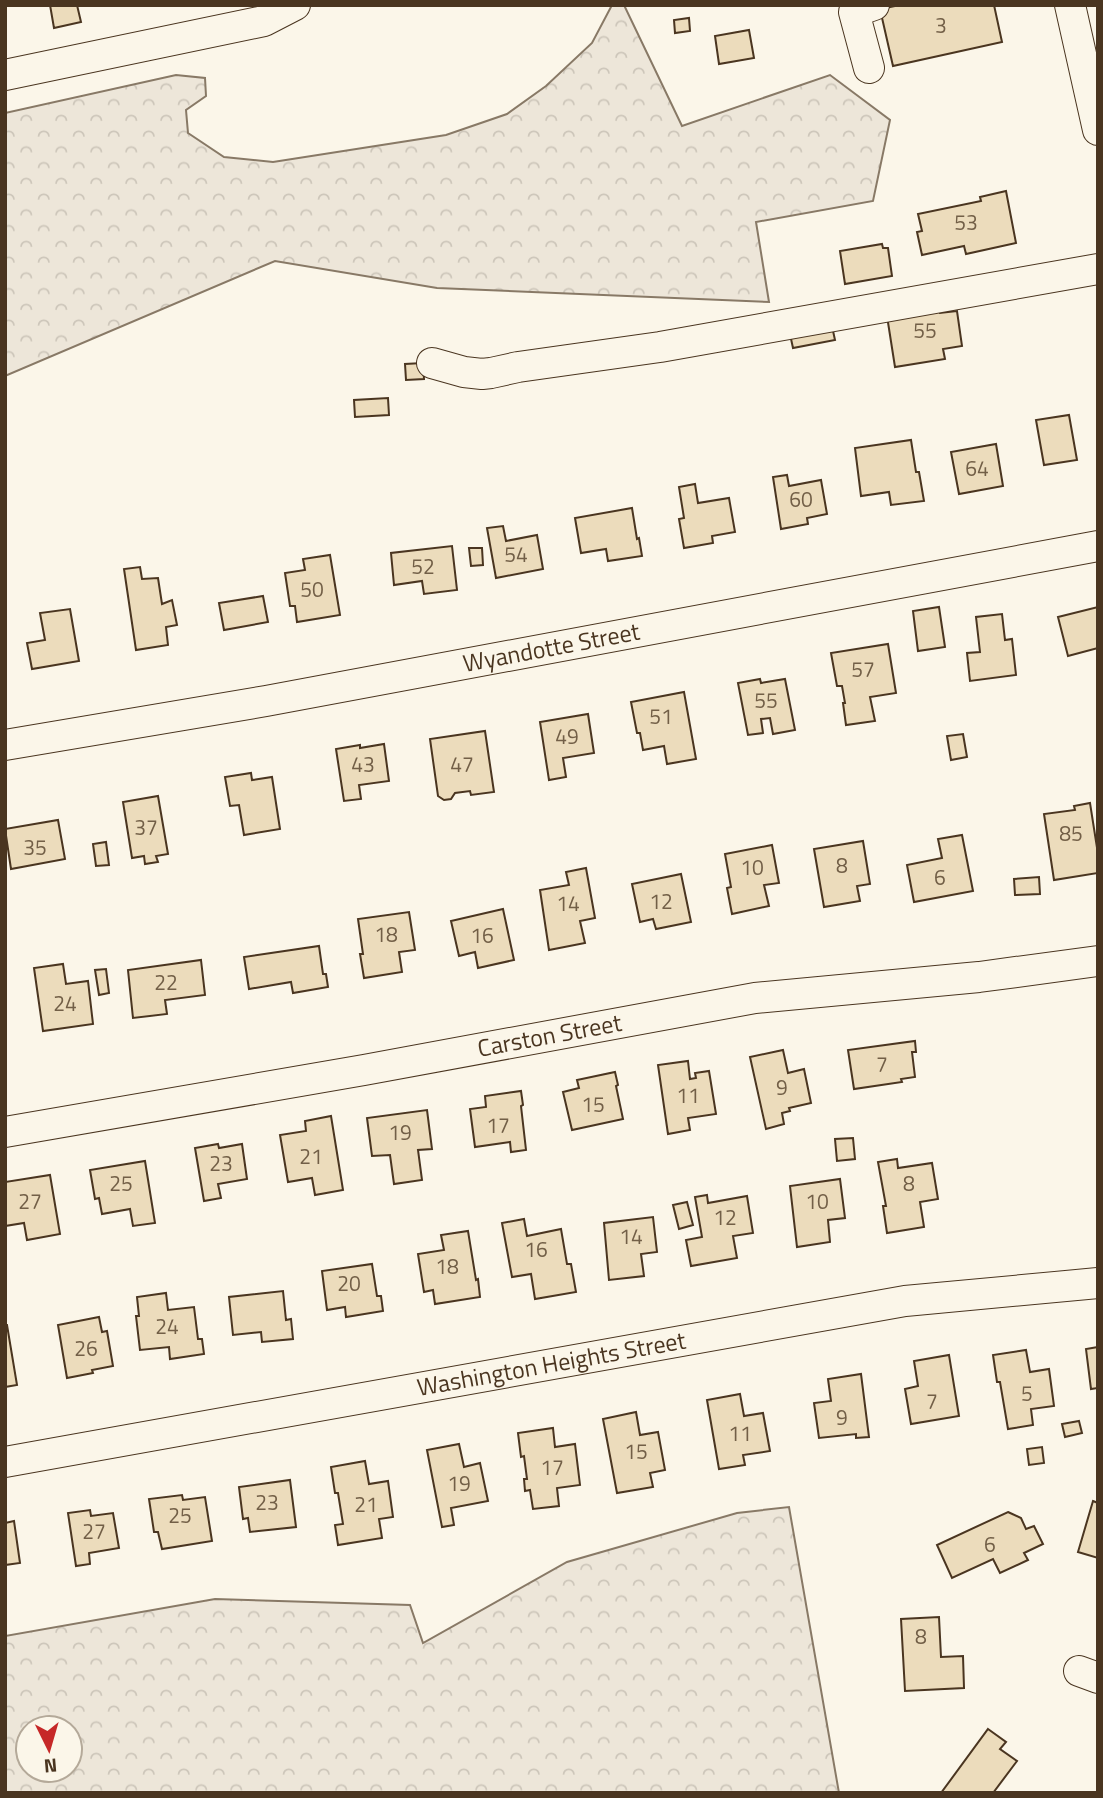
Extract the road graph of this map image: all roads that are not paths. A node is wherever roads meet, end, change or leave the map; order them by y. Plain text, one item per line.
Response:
1 (295, 5) edge
2 (874, 5) edge
3 (1070, 5) edge
4 (869, 68) dead end
5 (5, 75) edge
6 (1098, 131) edge
7 (1098, 269) edge
8 (432, 363) dead end
9 (1098, 546) edge
10 (5, 745) edge
11 (1098, 961) edge
12 (5, 1132) edge
13 (1098, 1283) edge
14 (5, 1462) edge

1 - 5 street
2 - 4 street
3 - 6 street
7 - 8 street
9 - 10 street, Wyandotte Street
11 - 12 street, Carston Street
13 - 14 street, Washington Heights Street

